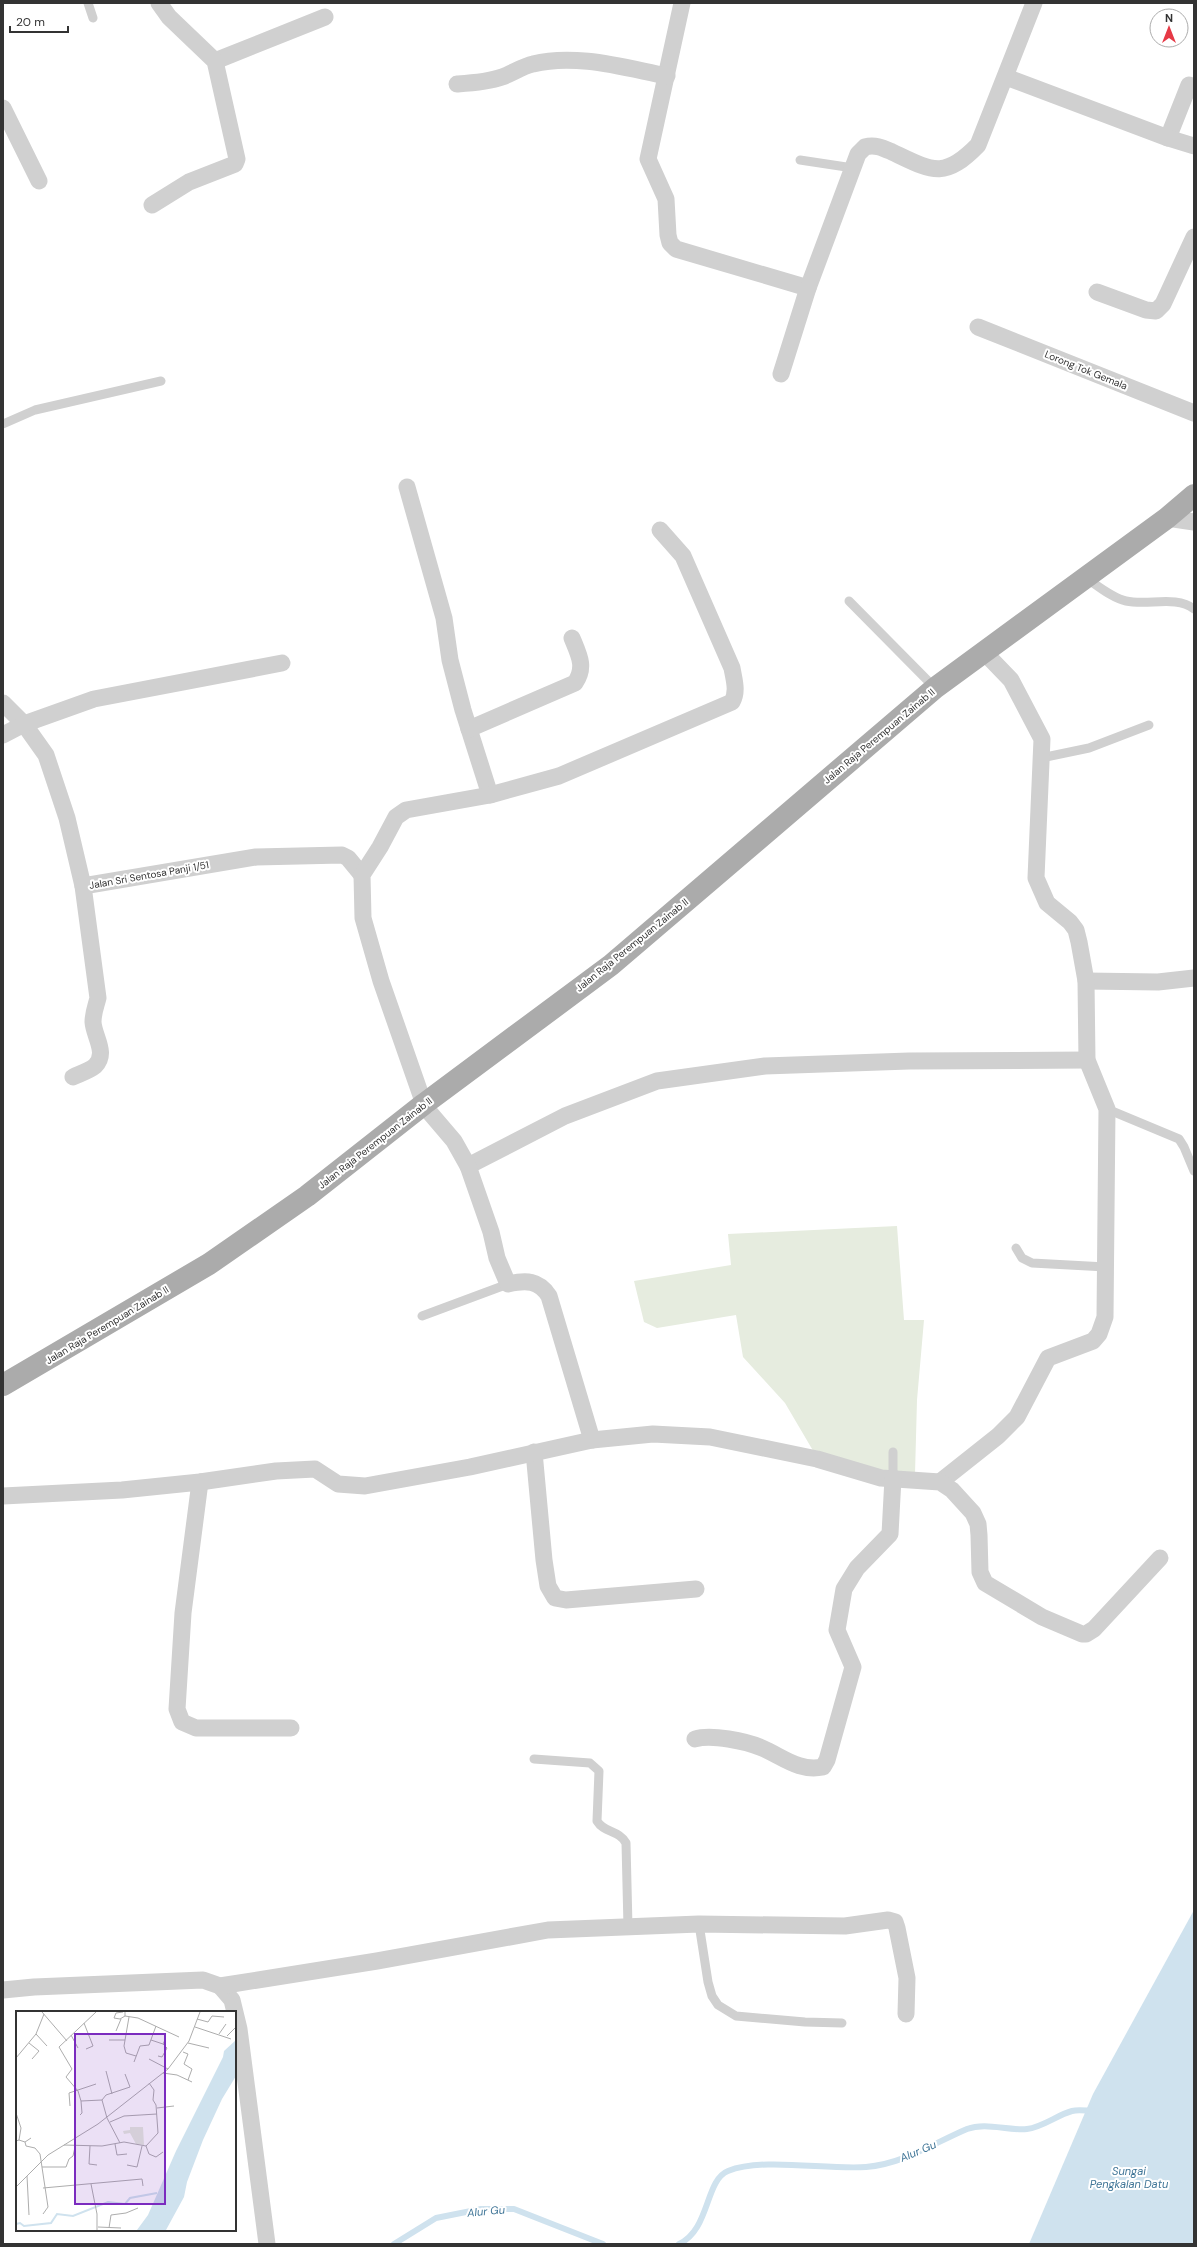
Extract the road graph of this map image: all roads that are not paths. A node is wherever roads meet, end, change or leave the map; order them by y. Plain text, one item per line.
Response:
1 (88, 3) edge
2 (159, 3) edge
3 (682, 3) edge
4 (1034, 3) edge
5 (325, 17) dead end
6 (94, 18) dead end
7 (215, 61) junction
8 (667, 76) junction
9 (1006, 77) junction
10 (457, 84) dead end
11 (1188, 85) dead end
12 (3, 108) edge
13 (1168, 138) junction
14 (1194, 146) edge
15 (800, 160) dead end
16 (854, 168) junction
17 (39, 181) dead end
18 (152, 205) dead end
19 (1194, 237) edge
20 (808, 288) junction
21 (1097, 292) dead end
22 (978, 326) dead end
23 (781, 374) dead end
24 (161, 381) dead end
25 (1194, 413) edge
26 (3, 424) edge
27 (407, 487) dead end
28 (1194, 495) edge
29 (1167, 518) junction
30 (1194, 522) edge
31 (660, 530) dead end
32 (1086, 578) junction
33 (849, 601) dead end
34 (1194, 609) edge
35 (572, 638) dead end
36 (984, 652) junction
37 (282, 663) dead end
38 (935, 688) junction
39 (3, 704) edge
40 (24, 724) junction
41 (1149, 725) dead end
42 (469, 728) junction
43 (3, 735) edge
44 (1041, 758) junction
45 (490, 796) junction
46 (362, 875) junction
47 (84, 886) junction
48 (1194, 978) edge
49 (1086, 981) junction
50 (1087, 1060) junction
51 (72, 1077) dead end
52 (424, 1104) junction
53 (1107, 1109) junction
54 (468, 1166) junction
55 (1194, 1171) edge
56 (1016, 1248) dead end
57 (1106, 1267) junction
58 (508, 1284) junction
59 (422, 1316) dead end
60 (3, 1386) edge
61 (592, 1440) junction
62 (534, 1452) junction
63 (893, 1452) dead end
64 (893, 1478) junction
65 (200, 1482) junction
66 (940, 1482) junction
67 (3, 1496) edge
68 (1160, 1558) dead end
69 (696, 1589) dead end
70 (291, 1728) dead end
71 (695, 1739) dead end
72 (534, 1759) dead end
73 (698, 1924) junction
74 (628, 1927) junction
75 (220, 1986) junction
76 (3, 1990) edge
77 (235, 2011) edge
78 (906, 2014) dead end
79 (236, 2016) edge
80 (842, 2023) dead end
81 (267, 2244) edge

1 - 6 lane
2 - 7 street
3 - 8 street
4 - 9 street
5 - 7 street
7 - 18 street
8 - 10 street
8 - 20 street
9 - 13 street
9 - 16 street
11 - 13 street
12 - 17 street
13 - 14 street
15 - 16 lane
16 - 20 street
19 - 21 street
20 - 23 street
22 - 25 street, Lorong Tok Gemala
24 - 26 lane
27 - 42 street
28 - 29 main road, Jalan Raja Perempuan Zainab II
29 - 30 street
29 - 32 main road, Jalan Raja Perempuan Zainab II
31 - 45 street
32 - 34 lane
32 - 36 main road, Jalan Raja Perempuan Zainab II
33 - 38 lane
35 - 42 street
36 - 38 main road, Jalan Raja Perempuan Zainab II
36 - 44 street
37 - 40 street
38 - 52 main road, Jalan Raja Perempuan Zainab II
39 - 40 street, Jalan Sri Sentosa Panji 1/51
40 - 43 street
40 - 47 street, Jalan Sri Sentosa Panji 1/51
41 - 44 lane
42 - 45 street
44 - 49 street
45 - 46 street
46 - 47 street, Jalan Sri Sentosa Panji 1/51
46 - 52 street
47 - 51 street
48 - 49 street
49 - 50 street
50 - 53 street
50 - 54 street
52 - 54 street
52 - 60 main road, Jalan Raja Perempuan Zainab II
53 - 55 lane
53 - 57 street
54 - 58 street
56 - 57 lane
57 - 66 street
58 - 59 lane
58 - 61 street
61 - 62 street
61 - 64 street
62 - 65 street
62 - 69 street
63 - 64 lane
64 - 66 street
64 - 71 street
65 - 67 street
65 - 70 street
66 - 68 street
72 - 74 lane
73 - 74 street
73 - 78 street
73 - 80 lane
74 - 75 street
75 - 76 street
75 - 77 street
79 - 81 street

